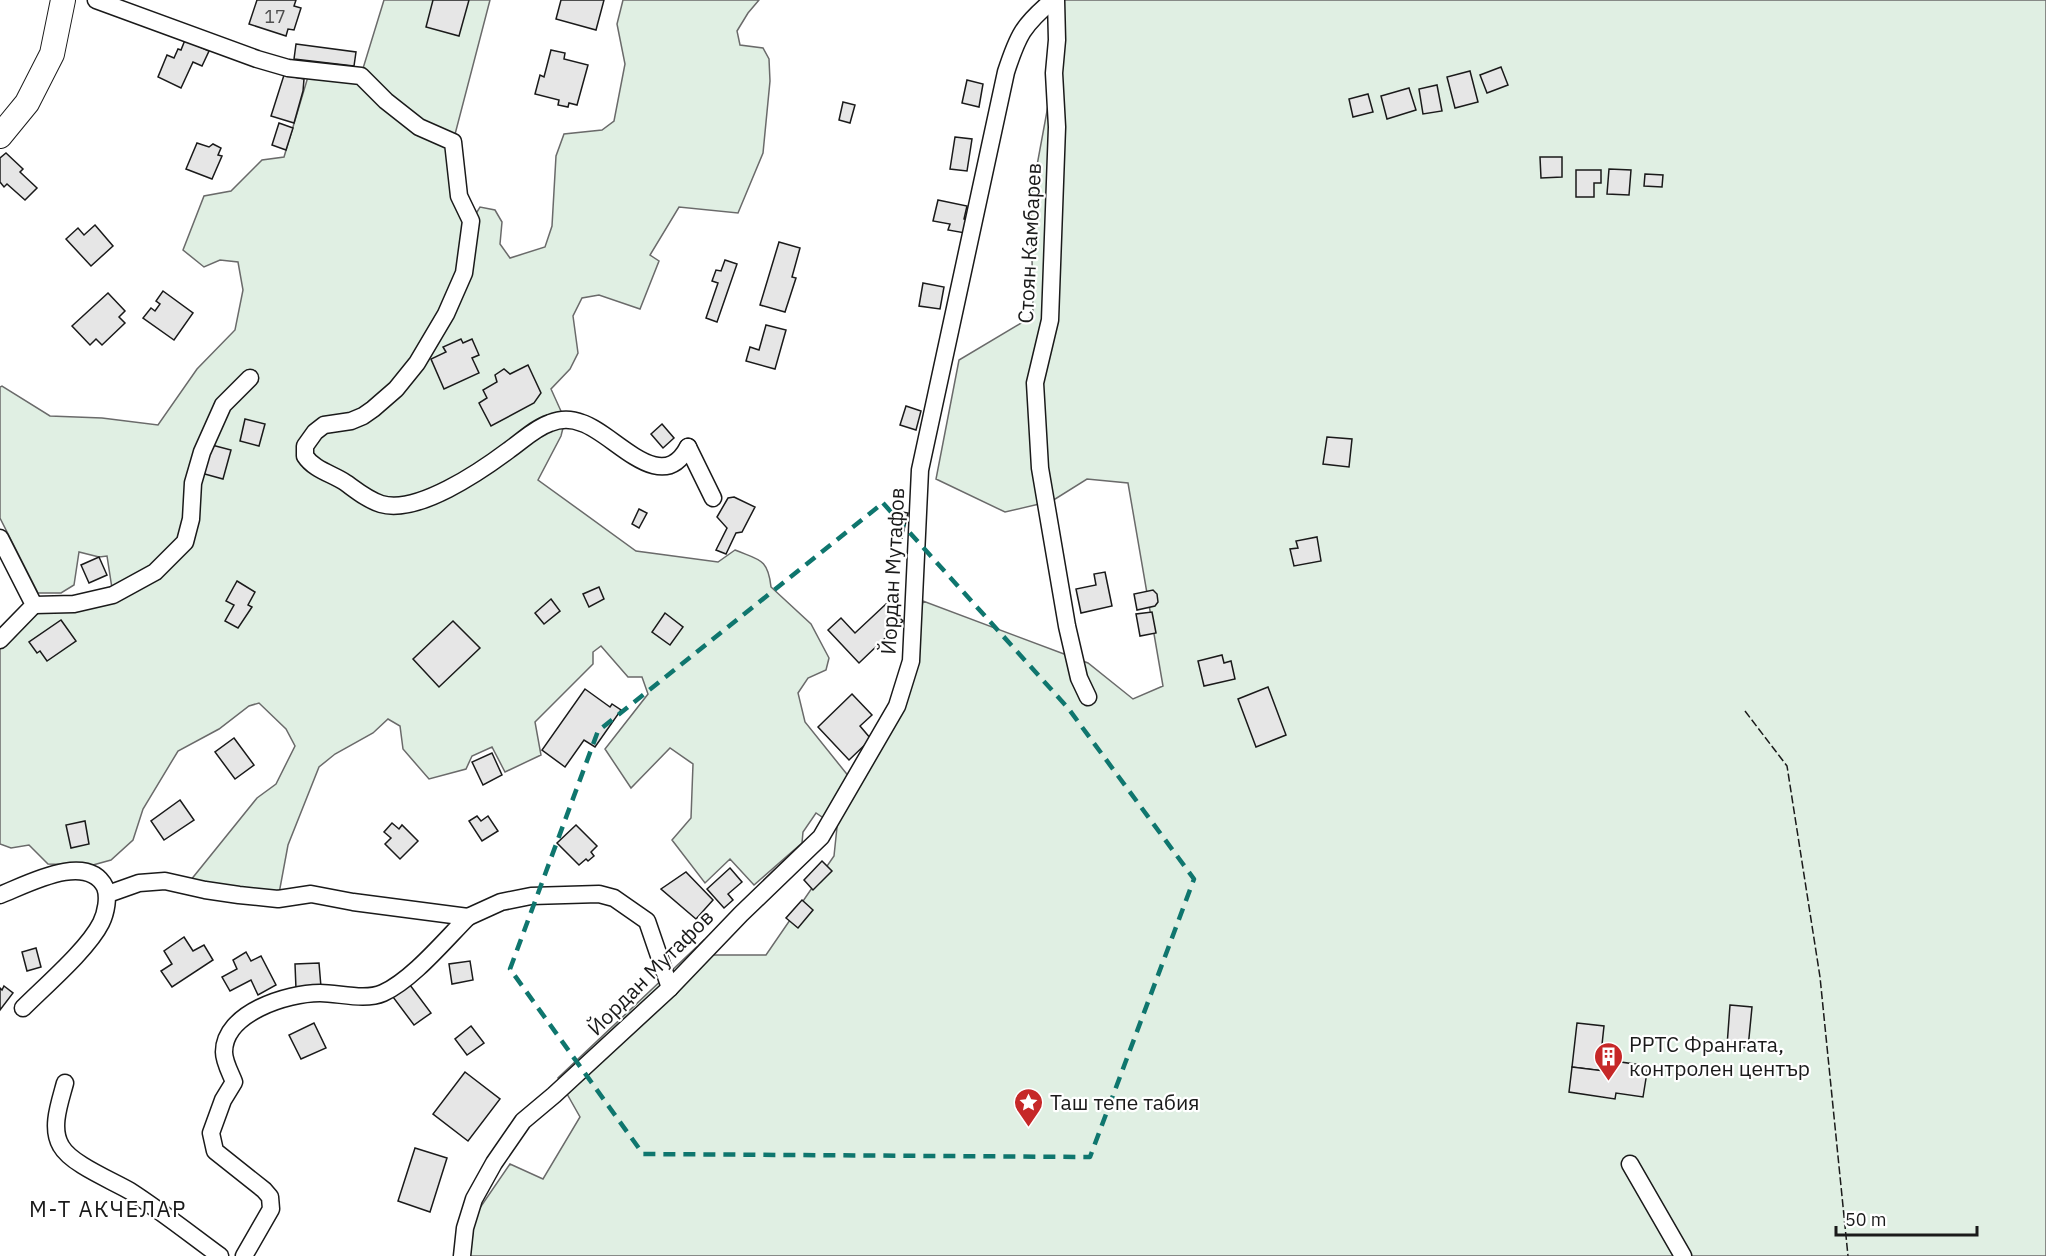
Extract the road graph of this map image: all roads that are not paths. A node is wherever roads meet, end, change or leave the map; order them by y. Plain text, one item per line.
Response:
1 (63, 0) edge
2 (96, 0) edge
3 (1054, 0) edge
4 (0, 136) edge
5 (250, 378) dead end
6 (713, 498) dead end
7 (0, 538) edge
8 (33, 604) junction
9 (0, 640) edge
10 (1088, 697) dead end
11 (108, 894) junction
12 (0, 895) edge
13 (468, 917) junction
14 (670, 988) junction
15 (23, 1008) dead end
16 (64, 1083) dead end
17 (1629, 1164) dead end
18 (220, 1256) edge
19 (244, 1256) edge
20 (462, 1256) edge
21 (1683, 1256) edge

1 - 4 main road
2 - 6 street
3 - 10 street, Стоян Камбарев
3 - 14 street, Йордан Мутафов
5 - 8 street
7 - 8 street
8 - 9 street
11 - 12 street
11 - 13 street
11 - 15 street
13 - 14 street
13 - 19 street
14 - 20 street, Йордан Мутафов
16 - 18 street
17 - 21 street

